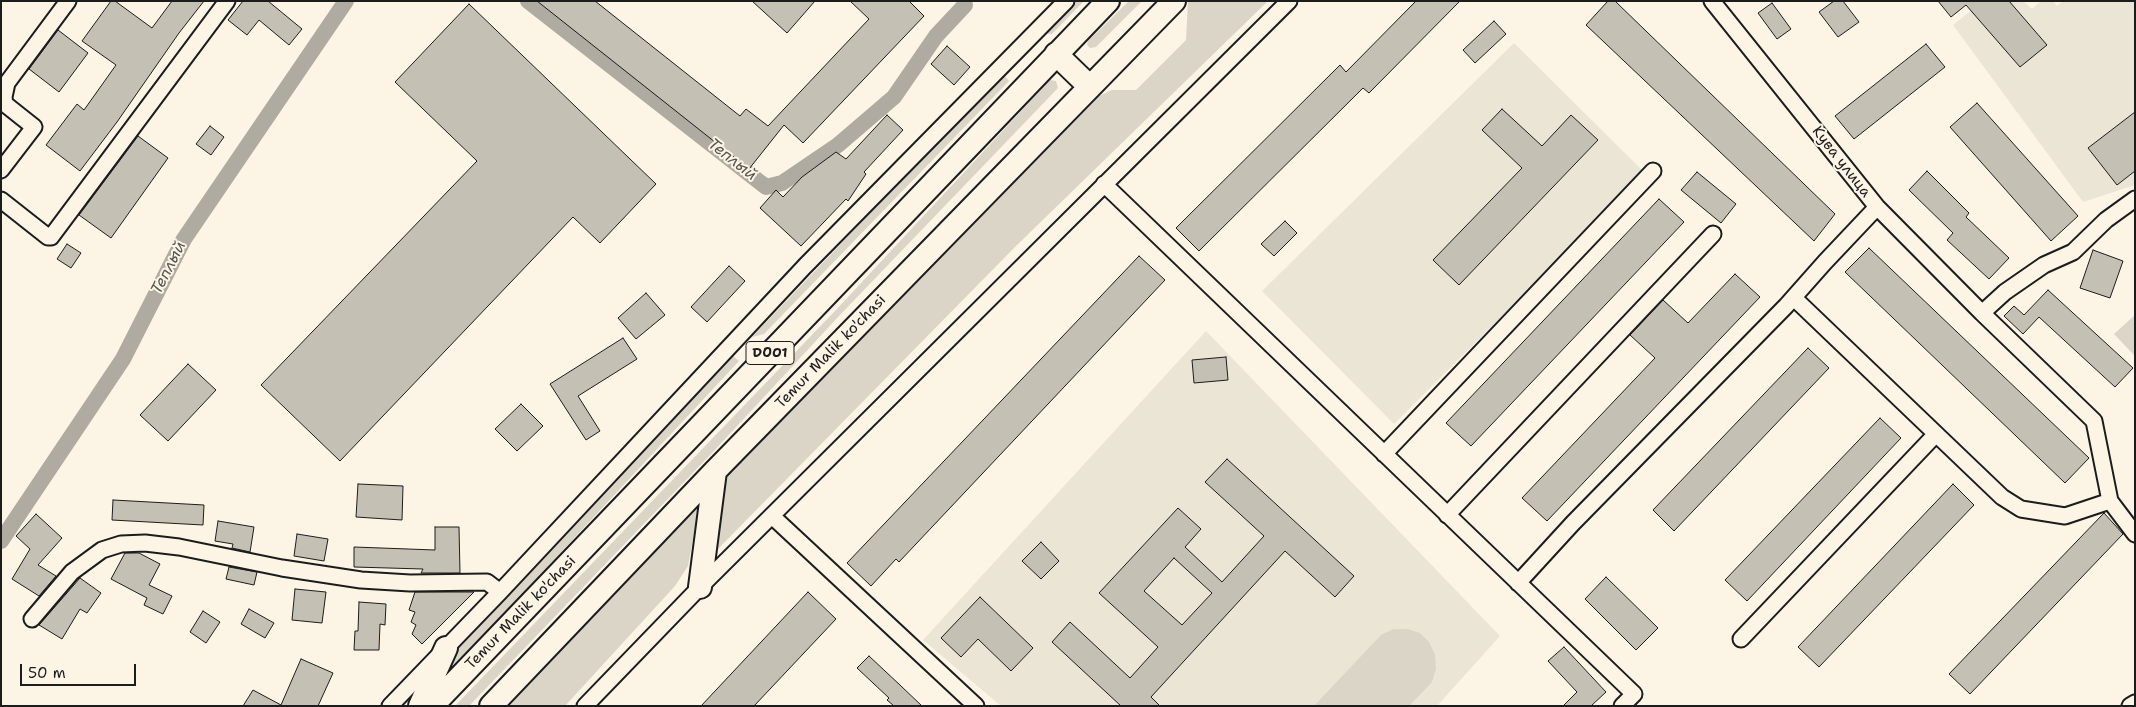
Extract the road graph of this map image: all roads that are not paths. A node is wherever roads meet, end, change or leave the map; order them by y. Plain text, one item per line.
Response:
1 (68, 1) edge
2 (227, 1) edge
3 (1066, 1) edge
4 (1108, 1) edge
5 (1174, 1) edge
6 (1289, 1) edge
7 (1712, 1) edge
8 (1056, 54) junction
9 (4, 82) edge
10 (1089, 86) junction
11 (1, 170) edge
12 (1654, 171) dead end
13 (1104, 184) junction
14 (2135, 199) edge
15 (1, 200) edge
16 (1877, 207) junction
17 (1713, 234) dead end
18 (1794, 298) junction
19 (1982, 313) junction
20 (1936, 434) junction
21 (1384, 454) junction
22 (715, 471) junction
23 (2110, 501) junction
24 (1447, 515) junction
25 (772, 516) junction
26 (2135, 534) edge
27 (1518, 583) junction
28 (700, 587) junction
29 (500, 592) junction
30 (32, 619) dead end
31 (1741, 639) dead end
32 (446, 648) junction
33 (2135, 703) edge
34 (390, 706) edge
35 (420, 706) edge
36 (432, 706) edge
37 (491, 706) edge
38 (585, 706) edge
39 (976, 706) edge
40 (1622, 706) edge
41 (2130, 706) edge

1 - 9 street
2 - 15 street
3 - 29 street
4 - 8 highway, Temur Malik ko'chasi / D001
5 - 10 highway, Temur Malik ko'chasi / D001
6 - 13 street
7 - 16 street, Кува улица
8 - 10 highway
8 - 36 highway, Temur Malik ko'chasi / D001
9 - 11 street
10 - 22 highway, Temur Malik ko'chasi / D001
12 - 21 street
13 - 21 street
13 - 25 street
14 - 19 street
16 - 18 street
16 - 19 street, Кува улица
17 - 24 street
18 - 20 street
18 - 27 street
19 - 23 street, Кува улица
20 - 23 street
20 - 31 street
21 - 24 street
22 - 28 highway
22 - 37 highway, Temur Malik ko'chasi / D001
23 - 26 street
24 - 27 street
25 - 28 street
25 - 39 street
27 - 40 street
28 - 38 street
29 - 30 street
29 - 32 street
32 - 34 street
32 - 35 highway
33 - 41 street

